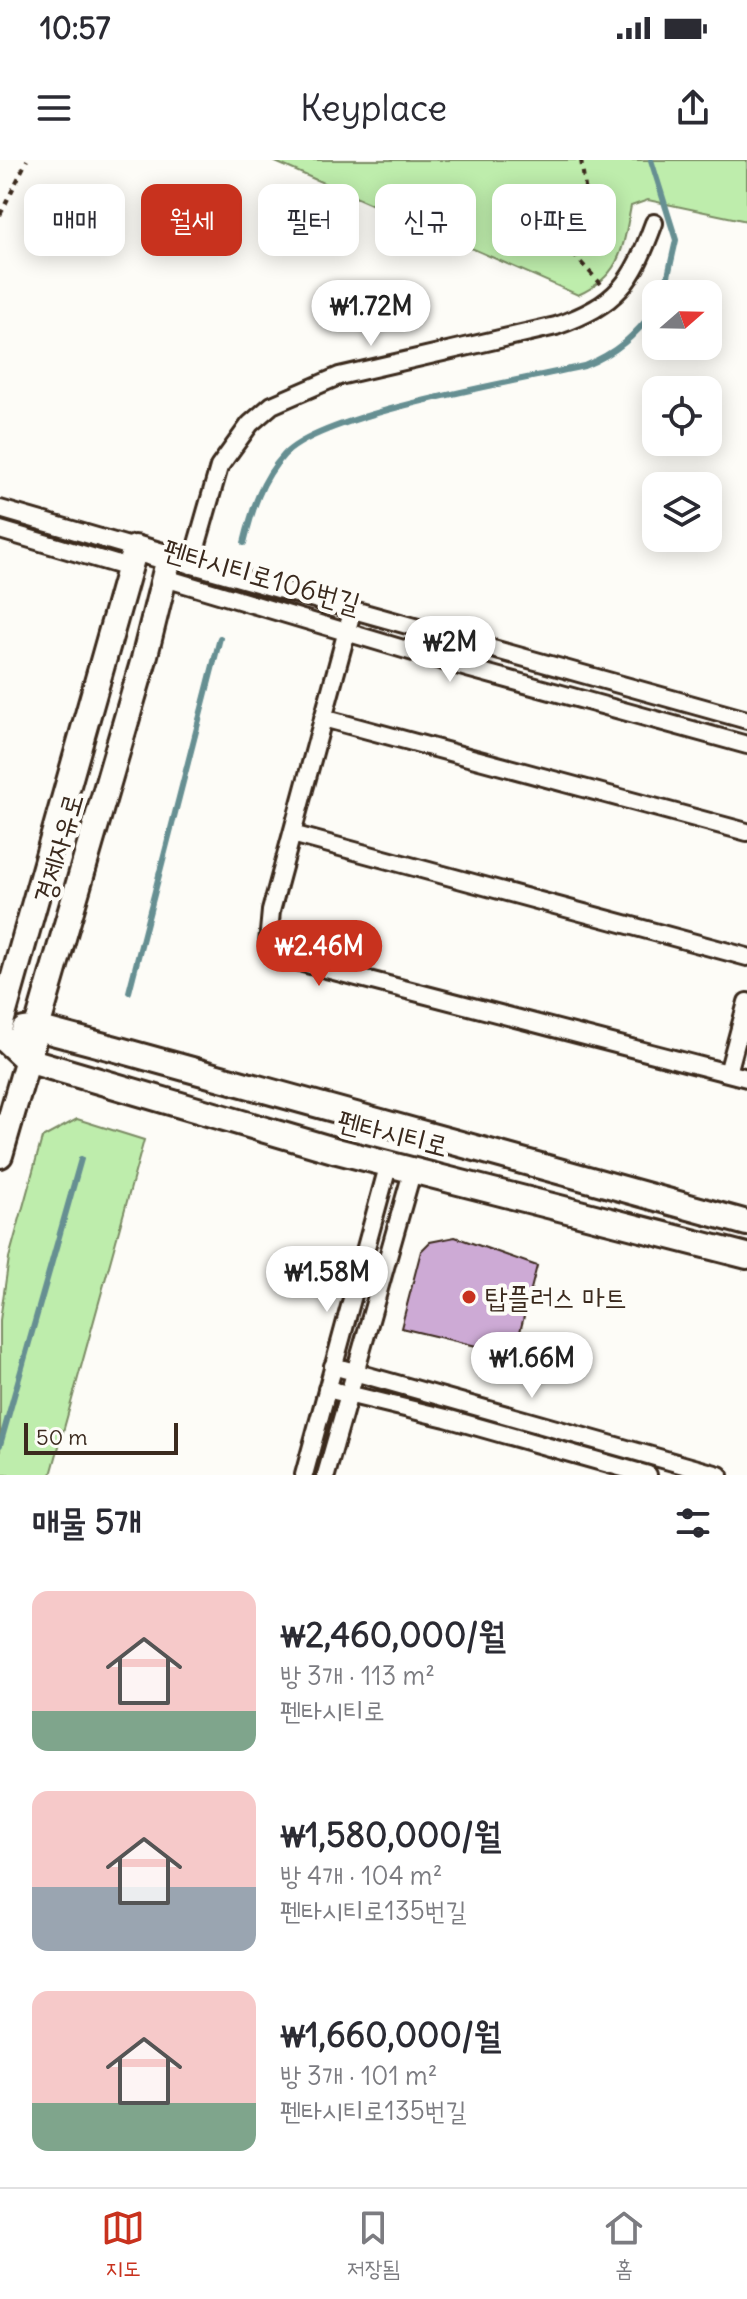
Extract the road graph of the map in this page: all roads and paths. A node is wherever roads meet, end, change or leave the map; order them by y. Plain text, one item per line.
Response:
1 (27, 160) edge
2 (581, 160) edge
3 (0, 215) edge
4 (654, 223) dead end
5 (614, 297) junction
6 (0, 509) edge
7 (0, 530) edge
8 (132, 558) junction
9 (175, 567) junction
10 (352, 612) junction
11 (347, 632) junction
12 (323, 718) junction
13 (747, 720) edge
14 (747, 745) edge
15 (747, 832) edge
16 (292, 834) junction
17 (747, 957) edge
18 (747, 1002) edge
19 (0, 1026) edge
20 (37, 1028) junction
21 (0, 1034) edge
22 (27, 1060) junction
23 (728, 1073) junction
24 (747, 1078) edge
25 (410, 1130) junction
26 (0, 1155) edge
27 (389, 1163) junction
28 (413, 1169) junction
29 (747, 1223) edge
30 (747, 1256) edge
31 (333, 1366) junction
32 (355, 1371) junction
33 (327, 1389) junction
34 (349, 1393) junction
35 (304, 1475) edge
36 (326, 1475) edge
37 (648, 1475) edge
38 (719, 1475) edge

1 - 3 path
2 - 5 path
4 - 5 street
5 - 9 street
6 - 8 street
7 - 8 street
8 - 9 street, 펜타시티로106번길
8 - 19 street, 경제자유로
9 - 10 street, 펜타시티로106번길
9 - 11 street, 펜타시티로106번길
9 - 20 street, 경제자유로
10 - 11 street
10 - 13 street, 펜타시티로106번길
11 - 12 street
11 - 14 street, 펜타시티로106번길
12 - 15 street
12 - 16 street
16 - 17 street
16 - 23 street
18 - 23 street
20 - 21 street
20 - 22 street, 경제자유로
20 - 25 street, 펜타시티로
21 - 22 street
22 - 26 street, 경제자유로
22 - 27 street, 펜타시티로
23 - 24 street
25 - 27 street
25 - 28 street
25 - 29 street, 펜타시티로
27 - 28 street, 펜타시티로
27 - 31 street
28 - 30 street, 펜타시티로
28 - 32 street
31 - 32 street
31 - 33 street
32 - 34 street
32 - 38 street
33 - 34 street
33 - 35 street
34 - 36 street
34 - 37 street

